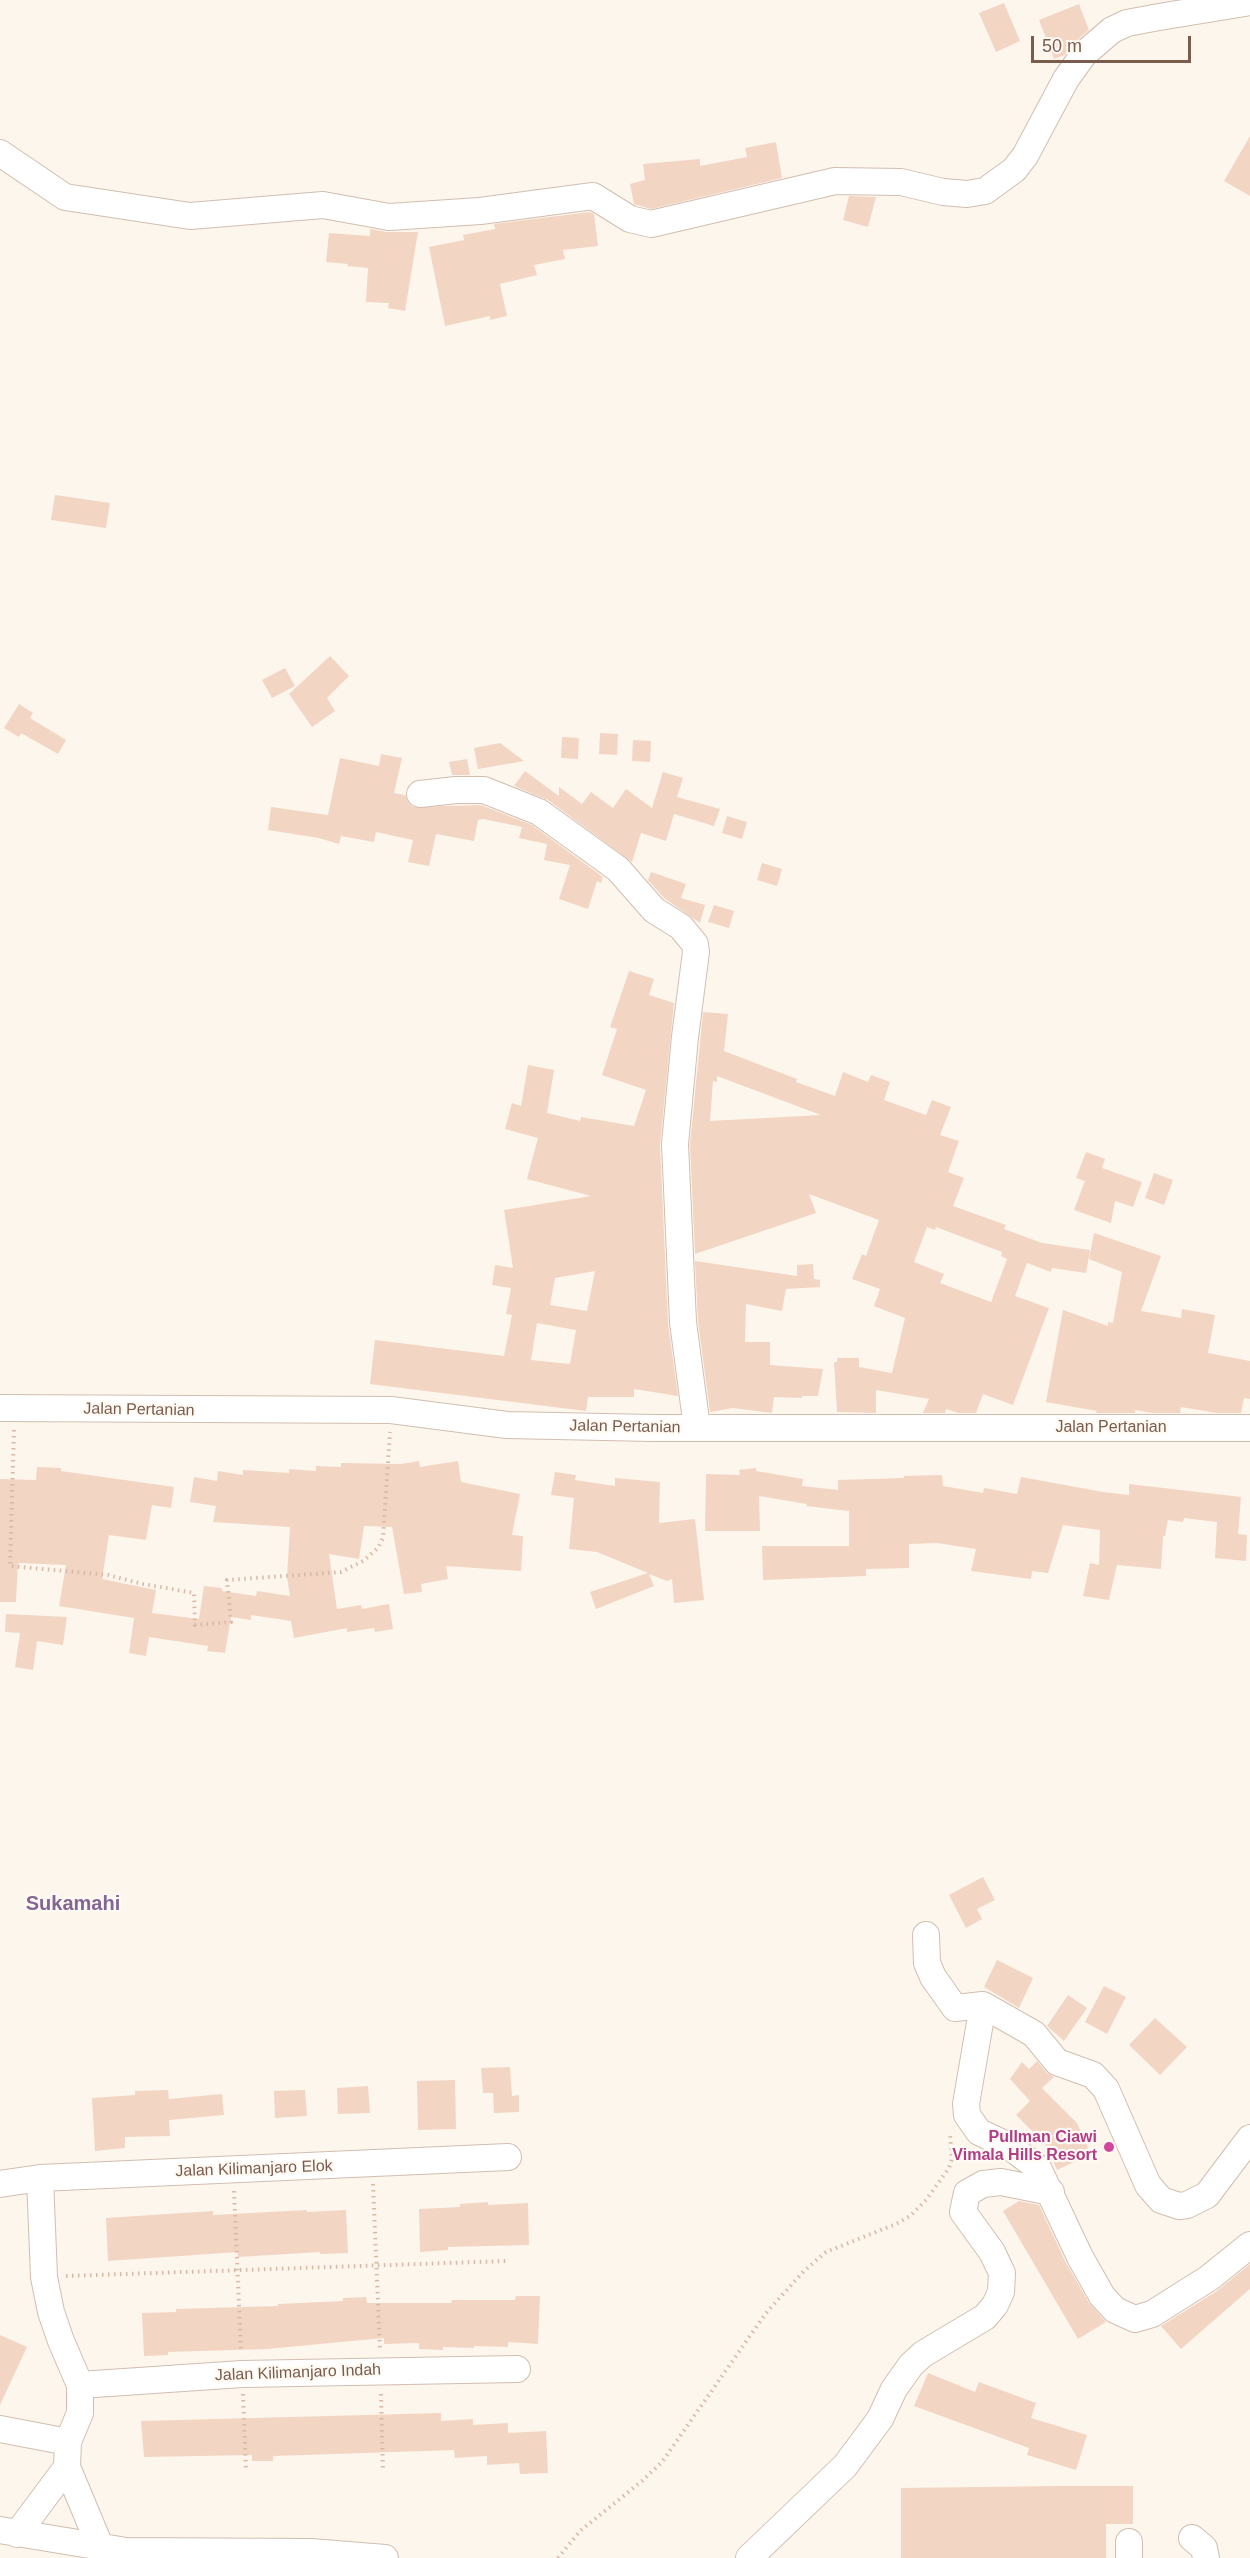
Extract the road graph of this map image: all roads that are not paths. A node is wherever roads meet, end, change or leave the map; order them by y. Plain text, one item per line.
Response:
1 (1250, 2) edge
2 (0, 153) edge
3 (420, 794) dead end
4 (7, 1408) edge
5 (697, 1428) junction
6 (1250, 1428) edge
7 (926, 1935) dead end
8 (983, 2005) junction
9 (1250, 2138) edge
10 (508, 2157) dead end
11 (40, 2178) junction
12 (0, 2184) edge
13 (1051, 2192) junction
14 (1250, 2245) edge
15 (517, 2369) dead end
16 (80, 2385) junction
17 (0, 2429) edge
18 (68, 2442) junction
19 (67, 2468) junction
20 (8, 2532) edge
21 (100, 2546) junction
22 (385, 2558) edge
23 (749, 2558) edge

1 - 2 street
3 - 5 street
4 - 5 street, Jalan Pertanian
5 - 6 street, Jalan Pertanian
7 - 8 street
8 - 9 street
8 - 13 street
10 - 11 street, Jalan Kilimanjaro Elok
11 - 12 street, Jalan Kilimanjaro Elok
11 - 16 street
13 - 14 street
13 - 23 street
15 - 16 street, Jalan Kilimanjaro Indah
16 - 18 street
17 - 18 street
18 - 19 street
19 - 20 street
19 - 21 street
20 - 21 street
21 - 22 street

